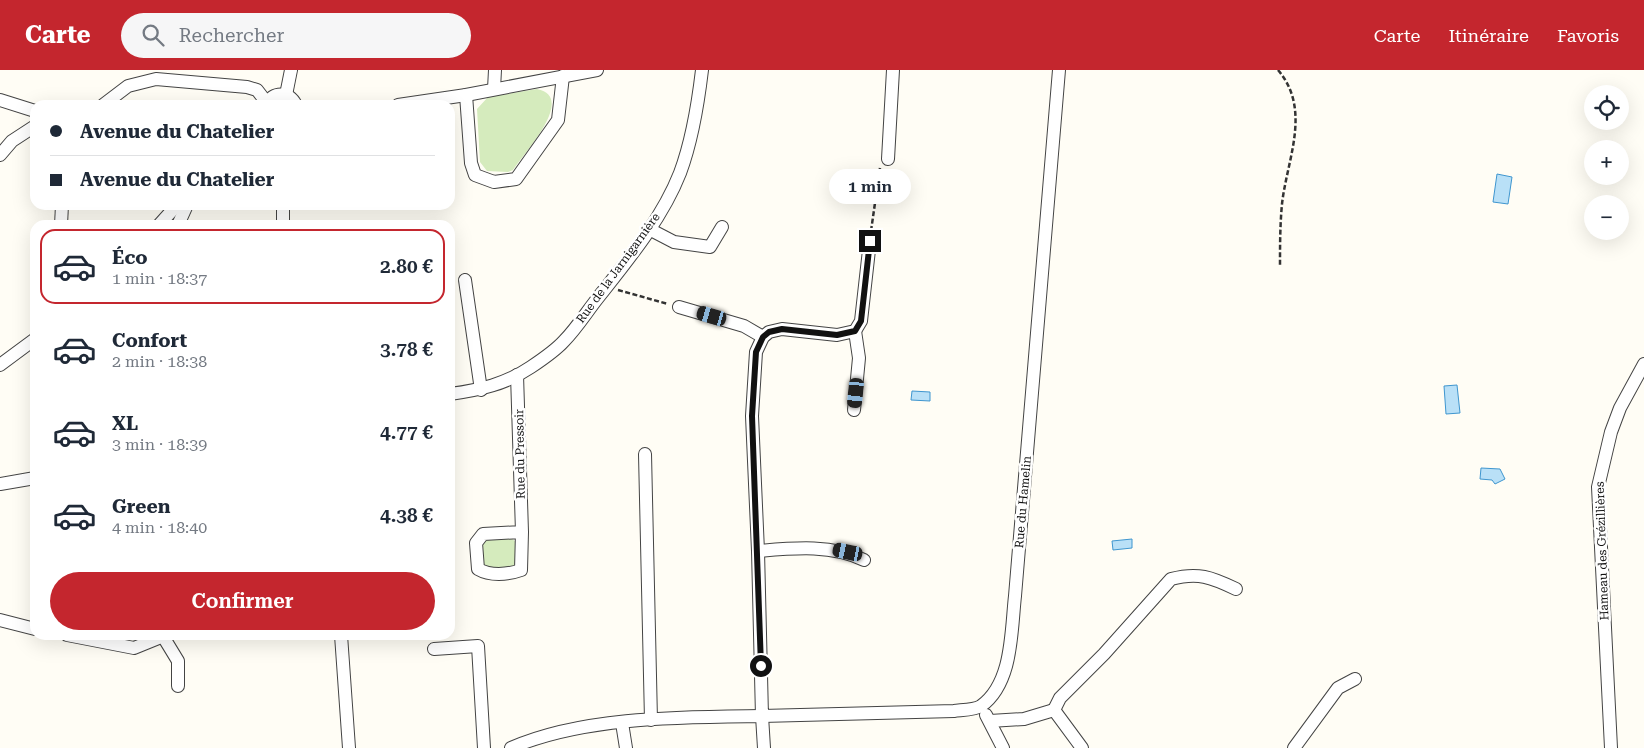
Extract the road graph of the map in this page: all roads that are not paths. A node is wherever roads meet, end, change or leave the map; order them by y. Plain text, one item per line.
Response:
1 (292, 70) edge
2 (495, 70) edge
3 (597, 70) edge
4 (702, 70) edge
5 (893, 70) edge
6 (1059, 70) edge
7 (563, 76) junction
8 (494, 89) junction
9 (286, 95) junction
10 (466, 95) junction
11 (0, 100) edge
12 (110, 100) edge
13 (263, 100) edge
14 (270, 100) edge
15 (291, 100) edge
16 (432, 100) edge
17 (30, 109) edge
18 (30, 129) edge
19 (0, 155) edge
20 (888, 159) road end
21 (172, 210) edge
22 (164, 220) edge
23 (722, 227) dead end
24 (649, 228) junction
25 (870, 241) road end
26 (465, 280) dead end
27 (679, 307) road end
28 (855, 331) junction
29 (763, 337) junction
30 (30, 343) edge
31 (1644, 364) edge
32 (0, 365) edge
33 (517, 375) junction
34 (482, 390) junction
35 (455, 393) edge
36 (854, 410) dead end
37 (645, 454) dead end
38 (30, 479) edge
39 (0, 484) edge
40 (522, 532) junction
41 (758, 551) junction
42 (864, 560) dead end
43 (1236, 589) dead end
44 (0, 620) edge
45 (30, 627) edge
46 (93, 640) edge
47 (155, 640) edge
48 (167, 640) edge
49 (341, 640) edge
50 (434, 649) dead end
51 (1355, 679) dead end
52 (178, 686) dead end
53 (980, 707) junction
54 (1054, 710) junction
55 (762, 716) junction
56 (651, 720) junction
57 (990, 721) junction
58 (622, 723) junction
59 (349, 748) edge
60 (484, 748) edge
61 (512, 748) edge
62 (626, 748) edge
63 (764, 748) edge
64 (1003, 748) edge
65 (1082, 748) edge
66 (1294, 748) edge
67 (1612, 748) edge

1 - 9 street
2 - 8 street
3 - 7 street
4 - 24 street, Rue de la Jarnigarnière
5 - 20 street
6 - 53 street, Rue du Hamelin
7 - 8 street
7 - 10 street
8 - 10 street
9 - 14 street
9 - 15 street
10 - 16 street
11 - 17 street
12 - 13 street
18 - 19 street
21 - 22 street
23 - 24 street
24 - 33 street, Rue de la Jarnigarnière
25 - 28 street
26 - 34 street
27 - 29 street
28 - 29 street
28 - 36 street
29 - 41 street
30 - 32 street
31 - 67 street, Hameau des Grézillières
33 - 34 street, Rue de la Jarnigarnière
33 - 40 street, Rue du Pressoir
34 - 35 street, Rue de la Jarnigarnière
37 - 56 street
38 - 39 street
40 - 40 street, Rue du Pressoir
41 - 42 street
41 - 55 street
43 - 54 street
44 - 45 street
46 - 47 street
48 - 52 street
49 - 59 street
50 - 60 street
51 - 66 street
53 - 55 street
53 - 57 street
54 - 57 street
54 - 65 street
55 - 56 street
55 - 63 street
56 - 58 street
57 - 64 street
58 - 61 street
58 - 62 street

